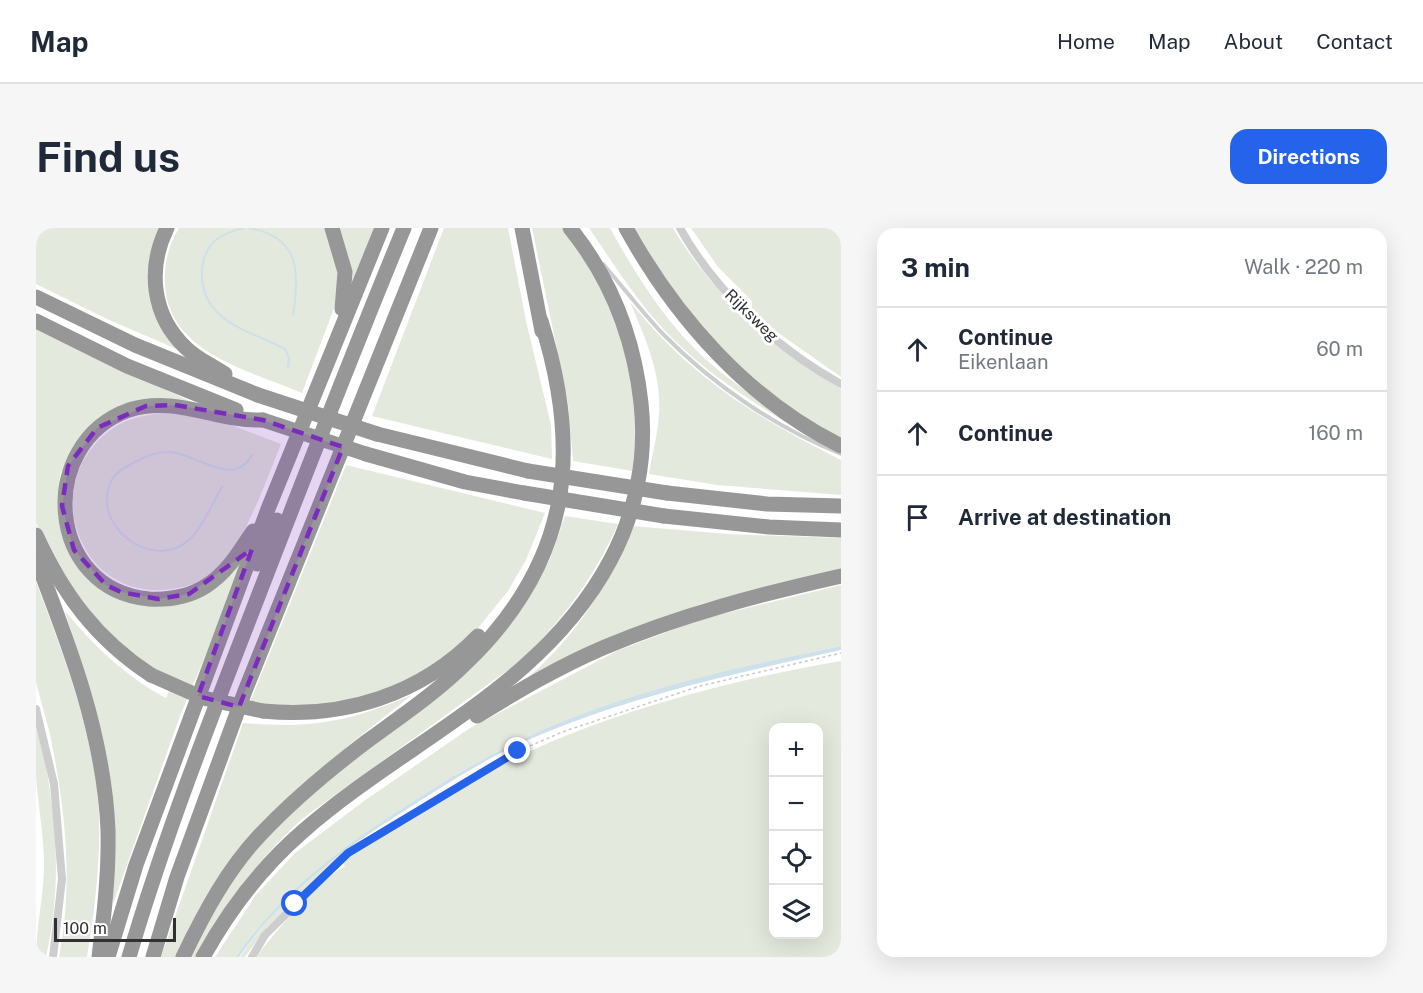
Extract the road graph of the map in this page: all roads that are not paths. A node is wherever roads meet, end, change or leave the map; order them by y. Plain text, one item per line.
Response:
1 (167, 228) edge
2 (332, 228) edge
3 (382, 228) edge
4 (404, 228) edge
5 (431, 228) edge
6 (522, 228) edge
7 (626, 228) edge
8 (680, 228) edge
9 (570, 229) edge
10 (36, 297) edge
11 (36, 321) edge
12 (540, 321) junction
13 (339, 333) junction
14 (841, 384) edge
15 (258, 394) junction
16 (253, 419) junction
17 (315, 446) junction
18 (841, 446) edge
19 (841, 454) edge
20 (841, 506) edge
21 (267, 509) junction
22 (841, 530) edge
23 (36, 535) edge
24 (36, 559) edge
25 (841, 576) edge
26 (203, 684) junction
27 (36, 708) edge
28 (413, 750) junction
29 (348, 853) road end
30 (52, 957) edge
31 (99, 957) edge
32 (108, 957) edge
33 (129, 957) edge
34 (153, 957) edge
35 (183, 957) edge
36 (203, 957) edge
37 (252, 957) edge

1 - 15 highway
2 - 13 highway
3 - 13 highway
4 - 17 highway
5 - 34 highway
6 - 12 highway
7 - 18 highway
8 - 14 street, Rijksweg
9 - 19 lane
9 - 28 highway
10 - 15 highway
11 - 16 highway
12 - 23 highway, bridge
12 - 35 highway
13 - 21 highway
15 - 20 highway, bridge
16 - 21 highway
16 - 22 highway, bridge
17 - 26 highway
17 - 33 highway
21 - 26 highway
24 - 31 highway
25 - 28 highway
26 - 32 highway
27 - 30 street
28 - 36 highway
29 - 37 street

